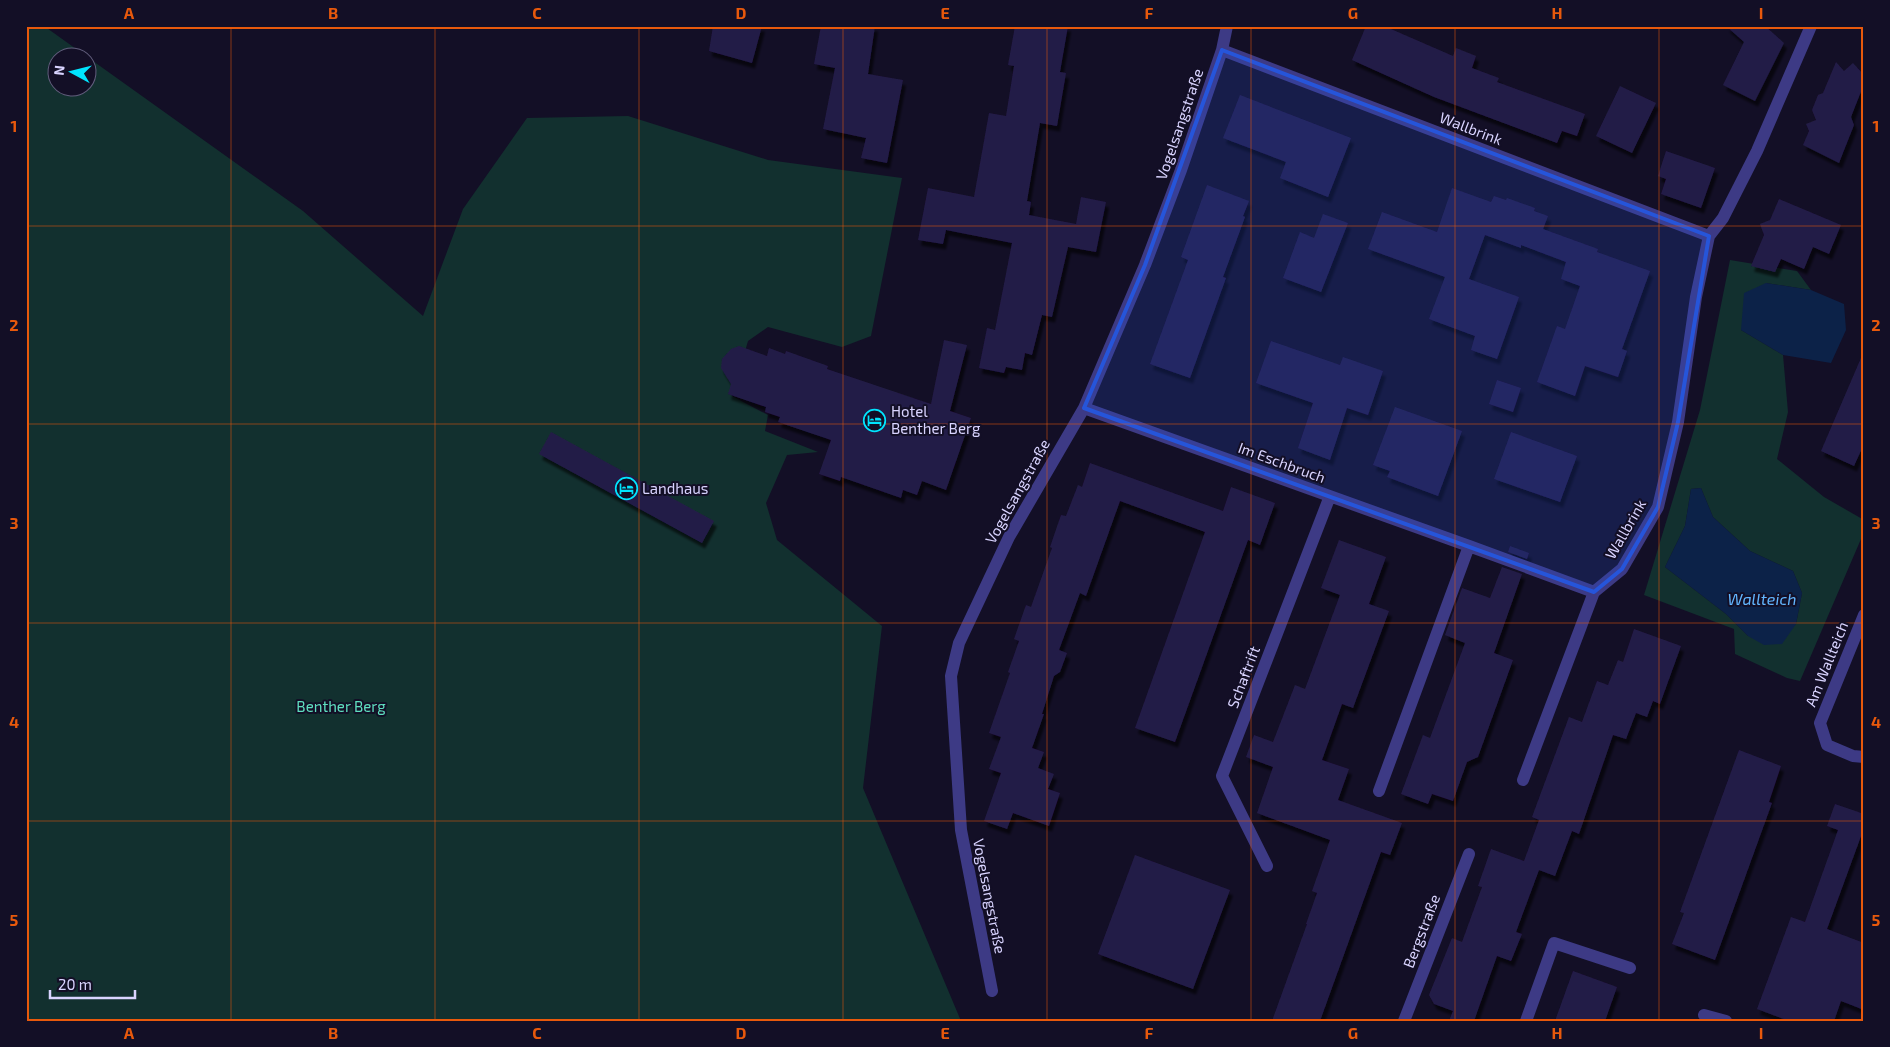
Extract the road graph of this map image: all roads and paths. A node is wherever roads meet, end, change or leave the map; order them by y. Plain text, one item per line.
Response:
1 (1226, 26) edge
2 (1809, 27) edge
3 (1222, 50) junction
4 (1709, 236) junction
5 (1084, 408) junction
6 (1330, 496) junction
7 (1469, 546) junction
8 (1594, 592) junction
9 (1864, 615) edge
10 (1864, 757) edge
11 (1523, 780) dead end
12 (1379, 791) dead end
13 (1469, 854) dead end
14 (1267, 866) dead end
15 (1630, 968) dead end
16 (992, 991) dead end
17 (1704, 1015) dead end
18 (1404, 1021) edge
19 (1526, 1021) edge
20 (1726, 1021) edge

1 - 3 street, Vogelsangstraße
2 - 4 street, Wallbrink
3 - 4 street, Wallbrink
3 - 5 street, Vogelsangstraße
4 - 8 street, Wallbrink
5 - 6 street, Im Eschbruch
5 - 16 street, Vogelsangstraße
6 - 7 street, Im Eschbruch
6 - 14 street, Schaftrift
7 - 8 street, Im Eschbruch
7 - 12 street
8 - 11 street
9 - 10 street, Am Wallteich
13 - 18 street, Bergstraße
15 - 19 street
17 - 20 street

